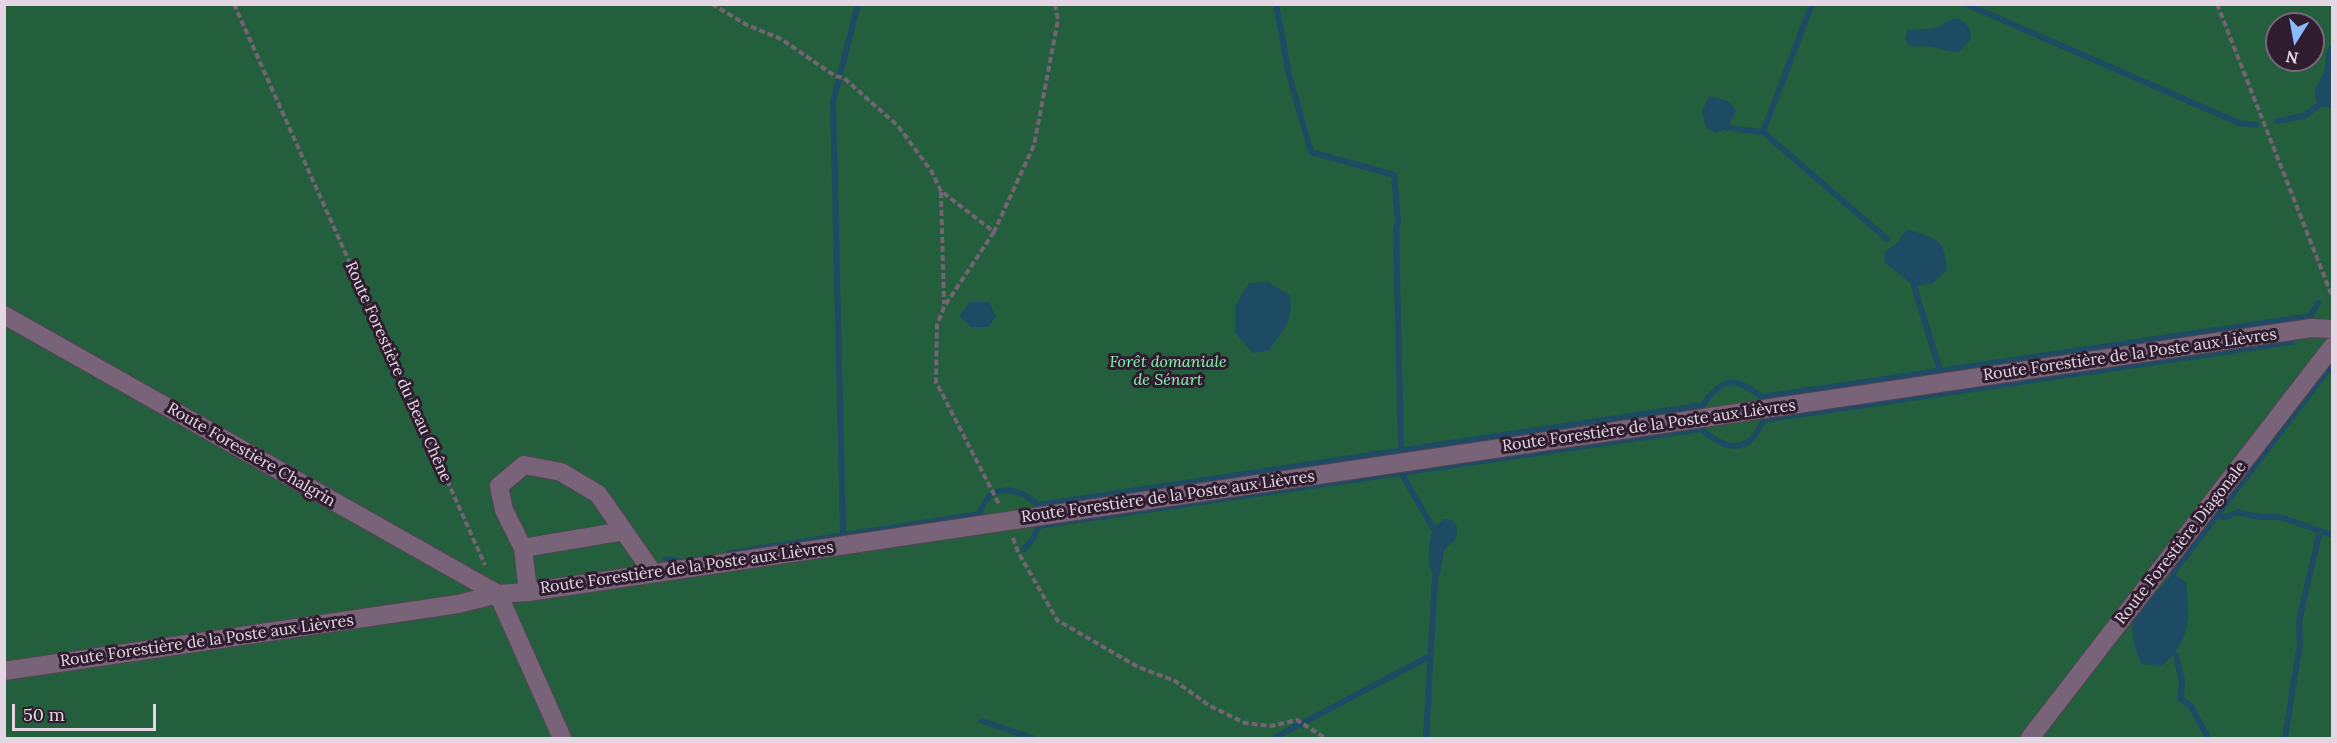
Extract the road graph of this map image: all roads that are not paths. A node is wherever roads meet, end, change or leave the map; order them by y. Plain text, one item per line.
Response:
1 (4, 315) edge
2 (2332, 329) edge
3 (2332, 347) edge
4 (624, 531) junction
5 (523, 548) junction
6 (653, 573) junction
7 (528, 592) junction
8 (498, 594) junction
9 (4, 670) edge
10 (562, 738) edge
11 (2030, 738) edge

1 - 8 street, Route Forestière Chalgrin
2 - 6 street, Route Forestière de la Poste aux Lièvres
3 - 11 street, Route Forestière Diagonale
4 - 5 street
4 - 5 street
4 - 6 street
5 - 7 street
6 - 7 street, Route Forestière de la Poste aux Lièvres
7 - 8 street, Route Forestière de la Poste aux Lièvres
8 - 9 street, Route Forestière de la Poste aux Lièvres
8 - 10 street

